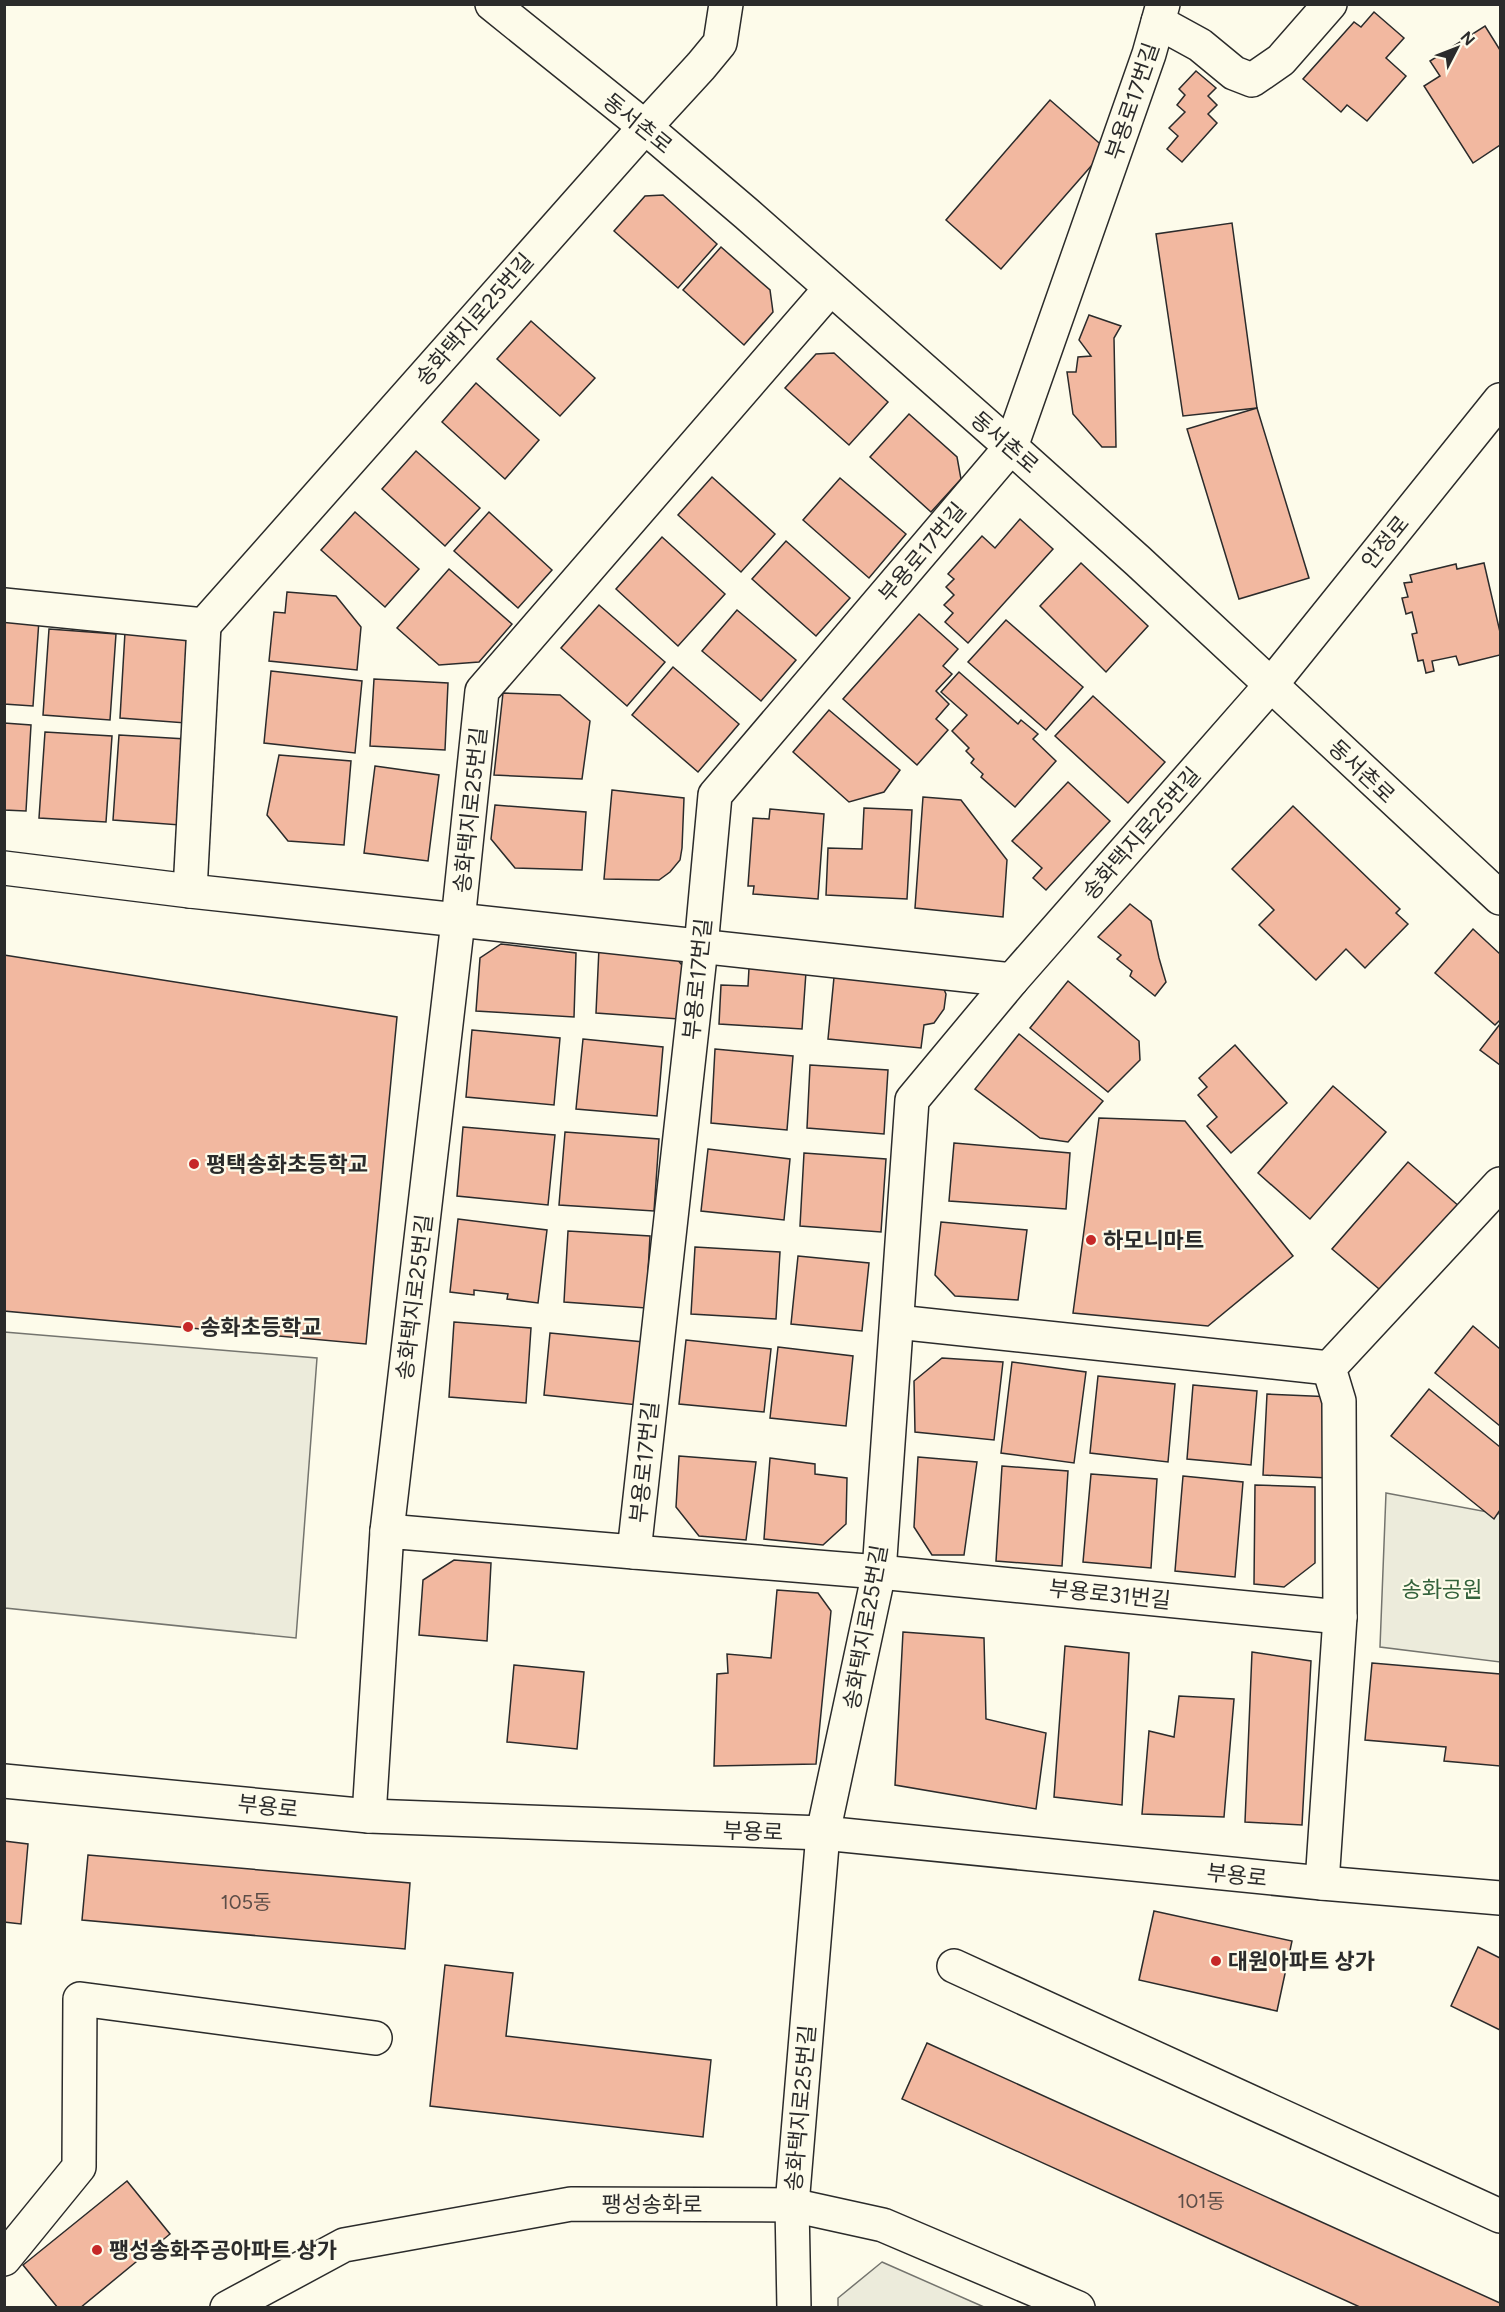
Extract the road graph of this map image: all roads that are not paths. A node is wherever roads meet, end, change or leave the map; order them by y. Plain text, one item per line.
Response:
1 (492, 4) edge
2 (726, 4) edge
3 (1330, 4) edge
4 (1161, 13) edge
5 (645, 127) junction
6 (830, 289) junction
7 (1500, 400) edge
8 (1011, 447) junction
9 (4, 605) edge
10 (204, 625) junction
11 (1270, 686) junction
12 (4, 868) edge
13 (190, 891) junction
14 (1500, 898) edge
15 (458, 921) junction
16 (701, 947) junction
17 (1012, 980) junction
18 (1500, 1184) edge
19 (897, 1322) junction
20 (1329, 1368) junction
21 (387, 1531) junction
22 (634, 1552) junction
23 (879, 1572) junction
24 (1340, 1617) junction
25 (4, 1781) edge
26 (369, 1816) junction
27 (823, 1833) junction
28 (1322, 1883) junction
29 (1500, 1898) edge
30 (954, 1966) dead end
31 (375, 2038) dead end
32 (792, 2205) junction
33 (1500, 2216) edge
34 (4, 2259) edge
35 (227, 2307) edge
36 (794, 2307) edge
37 (1078, 2307) edge

1 - 5 street, 동서촌로
2 - 5 street, 송화택지로25번길
3 - 4 street
4 - 8 street, 부용로17번길
5 - 6 street, 동서촌로
5 - 10 street, 송화택지로25번길
6 - 8 street, 동서촌로
6 - 15 street, 송화택지로25번길
7 - 11 street, 안정로
8 - 11 street, 동서촌로
8 - 16 street, 부용로17번길
9 - 10 street
10 - 13 street
11 - 14 street, 동서촌로
11 - 17 street, 송화택지로25번길
12 - 13 street, 송화택지로25번길
13 - 15 street, 송화택지로25번길
15 - 16 street, 송화택지로25번길
15 - 21 street, 송화택지로25번길
16 - 17 street, 송화택지로25번길
16 - 22 street, 부용로17번길
17 - 19 street, 송화택지로25번길
18 - 20 street
19 - 20 street
19 - 23 street, 송화택지로25번길
20 - 24 street
21 - 22 street, 부용로17번길
21 - 26 street
22 - 23 street, 부용로31번길
23 - 24 street, 부용로31번길
23 - 27 street, 송화택지로25번길
24 - 28 street
25 - 26 street, 부용로
26 - 27 street, 부용로
27 - 28 street, 부용로
27 - 32 street, 송화택지로25번길
28 - 29 street, 부용로
30 - 33 street
31 - 34 street
32 - 35 street, 팽성송화로
32 - 36 street, 송화택지로25번길
32 - 37 street, 팽성송화로

